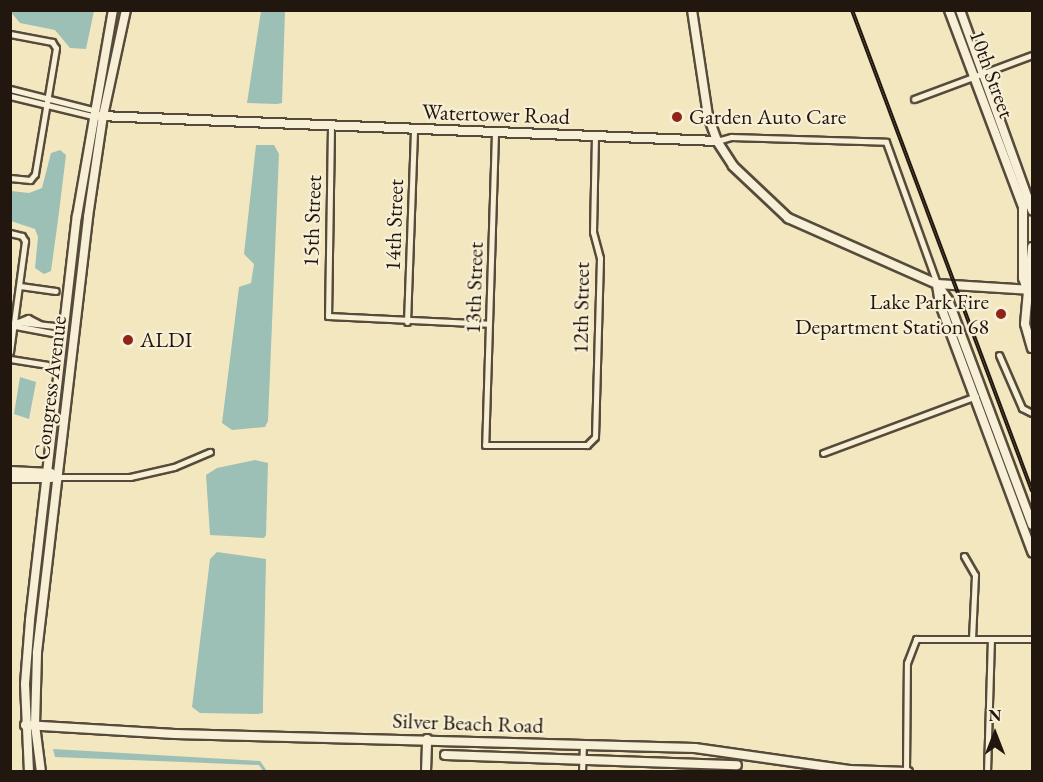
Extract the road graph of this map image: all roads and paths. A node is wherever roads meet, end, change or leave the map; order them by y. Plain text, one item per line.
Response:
1 (113, 10) edge
2 (126, 10) edge
3 (692, 10) edge
4 (949, 10) edge
5 (960, 10) edge
6 (10, 34) edge
7 (1032, 55) edge
8 (979, 76) junction
9 (10, 89) edge
10 (10, 96) edge
11 (48, 96) junction
12 (914, 99) dead end
13 (47, 104) junction
14 (92, 113) junction
15 (103, 116) junction
16 (331, 127) junction
17 (414, 130) junction
18 (495, 133) junction
19 (595, 136) junction
20 (717, 141) junction
21 (10, 178) edge
22 (1032, 210) edge
23 (10, 233) edge
24 (1032, 247) edge
25 (937, 284) junction
26 (20, 286) junction
27 (1030, 289) edge
28 (56, 291) dead end
29 (407, 322) junction
30 (14, 324) edge
31 (489, 324) junction
32 (63, 331) junction
33 (1030, 332) edge
34 (1032, 348) edge
35 (10, 352) edge
36 (999, 355) dead end
37 (10, 359) edge
38 (47, 365) dead end
39 (983, 394) junction
40 (974, 396) junction
41 (1032, 413) edge
42 (485, 445) joint
43 (210, 452) dead end
44 (823, 453) dead end
45 (10, 471) edge
46 (47, 476) junction
47 (58, 477) junction
48 (10, 478) edge
49 (1032, 525) edge
50 (1032, 552) edge
51 (964, 556) dead end
52 (972, 639) junction
53 (991, 639) junction
54 (1032, 639) edge
55 (25, 725) junction
56 (35, 725) junction
57 (427, 739) junction
58 (583, 744) junction
59 (737, 752) junction
60 (445, 755) dead end
61 (583, 761) junction
62 (737, 768) edge
63 (29, 771) edge
64 (41, 771) edge
65 (426, 771) edge
66 (582, 771) edge
67 (894, 771) edge
68 (907, 771) edge
69 (987, 771) edge

1 - 14 street, Congress Avenue
2 - 15 street, Congress Avenue
3 - 20 street
4 - 8 street, 10th Street
5 - 8 street, 10th Street
6 - 11 street
7 - 8 street
8 - 12 street
8 - 22 street, 10th Street
8 - 27 street, 10th Street
9 - 11 street
10 - 13 street
11 - 13 street
11 - 14 street
13 - 14 street
13 - 21 street
14 - 15 street
14 - 32 street, Congress Avenue
15 - 16 street, Watertower Road
15 - 47 street, Congress Avenue
16 - 17 street, Watertower Road
16 - 29 street, 15th Street
17 - 18 street, Watertower Road
17 - 29 street, 14th Street
18 - 19 street, Watertower Road
18 - 31 street, 13th Street
19 - 20 street, Watertower Road
19 - 42 street, 12th Street
20 - 25 street
20 - 25 street, Watertower Road
23 - 26 street
24 - 27 street, 10th Street
25 - 27 street
25 - 39 street
25 - 40 street
26 - 28 street
26 - 30 street
27 - 33 street, 10th Street
29 - 31 street
30 - 32 street
30 - 32 street
30 - 35 street
31 - 42 street, 13th Street
32 - 46 street, Congress Avenue
33 - 34 street, 10th Street
36 - 41 street
37 - 38 street
39 - 40 street
39 - 49 street
40 - 44 street
40 - 50 street
43 - 47 street
45 - 46 street
46 - 47 street
46 - 48 street
46 - 55 street, Congress Avenue
47 - 56 street, Congress Avenue
51 - 52 street
52 - 53 street
52 - 68 street
53 - 54 street
53 - 69 street
55 - 56 street, Silver Beach Road
55 - 63 street, Congress Avenue
56 - 57 street, Silver Beach Road
56 - 64 street, Congress Avenue
57 - 58 street, Silver Beach Road
57 - 65 street
58 - 59 street, Silver Beach Road
58 - 61 street
59 - 62 street
59 - 67 street, Silver Beach Road
60 - 61 street, Silver Beach Road
61 - 62 street, Silver Beach Road
61 - 66 street
67 - 68 street, Silver Beach Road

